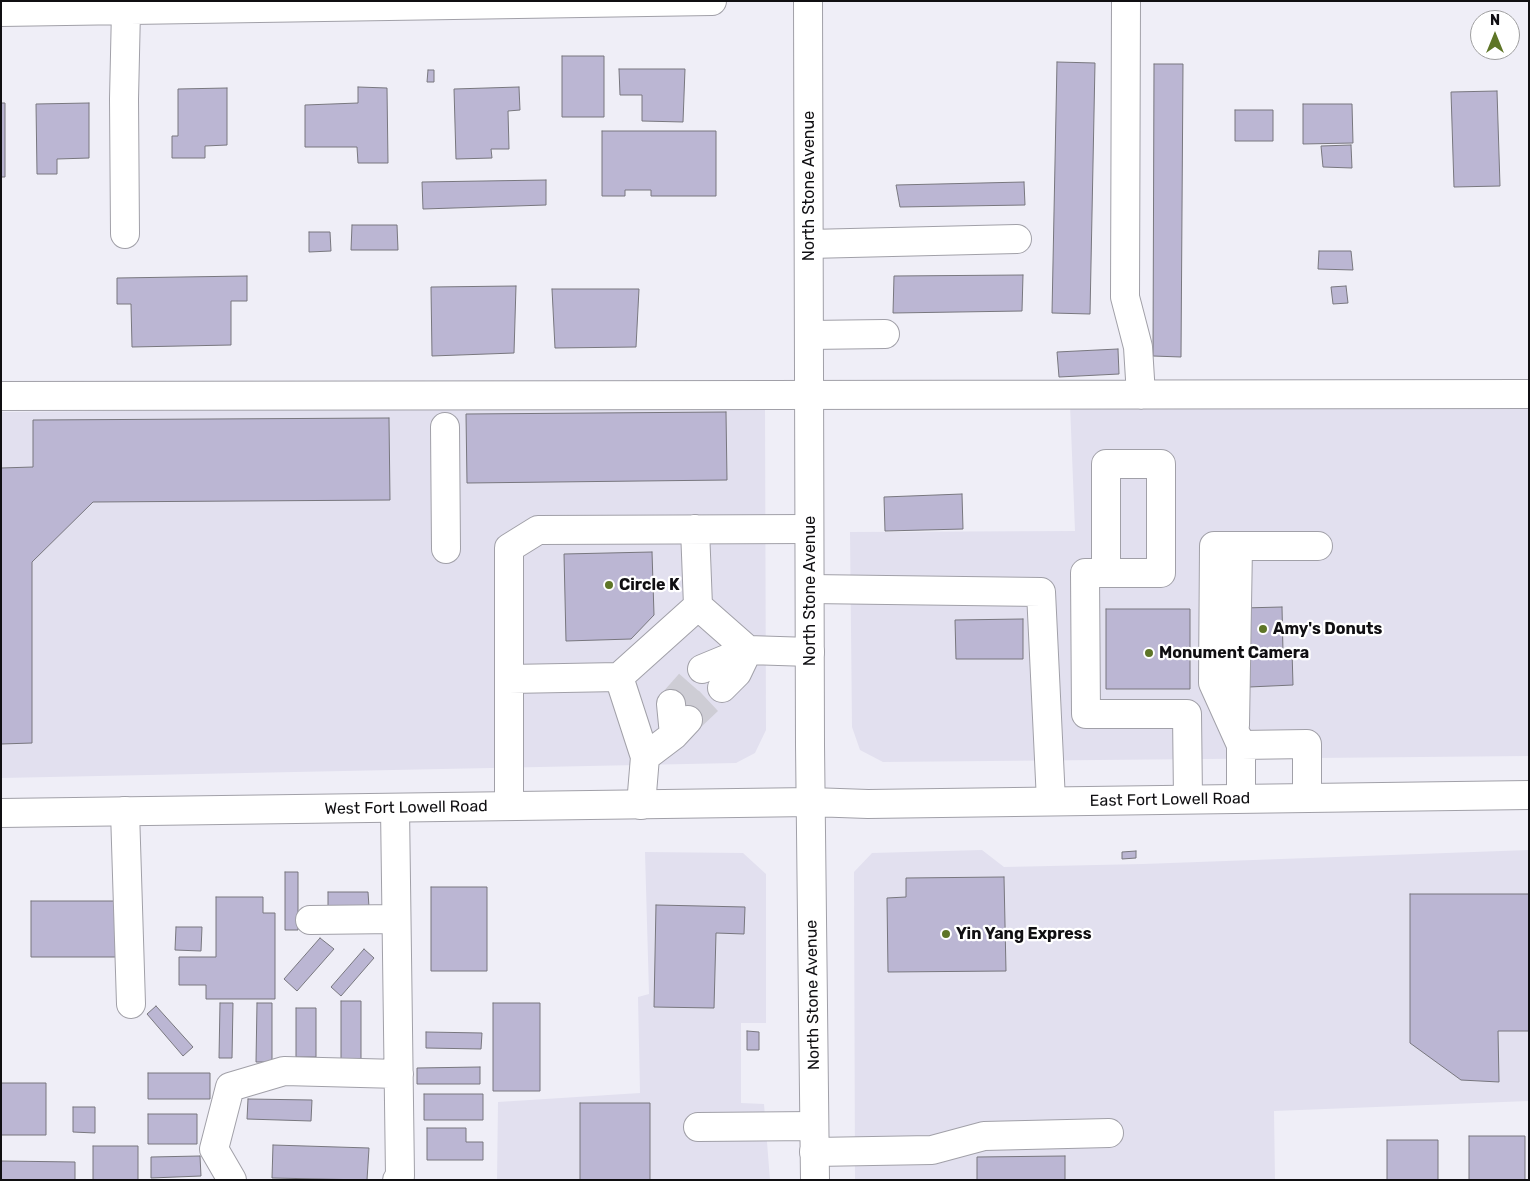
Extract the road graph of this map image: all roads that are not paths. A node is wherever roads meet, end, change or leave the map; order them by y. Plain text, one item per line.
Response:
1 (712, 1) edge
2 (808, 1) edge
3 (1126, 1) edge
4 (343, 4) edge
5 (84, 6) edge
6 (126, 10) junction
7 (1, 12) edge
8 (125, 234) dead end
9 (1017, 240) dead end
10 (809, 244) junction
11 (885, 334) dead end
12 (809, 335) junction
13 (1529, 394) edge
14 (1141, 395) junction
15 (1, 396) edge
16 (809, 396) junction
17 (445, 427) dead end
18 (696, 529) junction
19 (809, 529) junction
20 (1318, 546) dead end
21 (446, 549) dead end
22 (1106, 573) dead end
23 (810, 590) junction
24 (698, 606) junction
25 (748, 650) junction
26 (810, 652) junction
27 (702, 669) tunnel mouth
28 (619, 677) junction
29 (510, 679) junction
30 (722, 688) tunnel mouth
31 (678, 720) tunnel mouth
32 (1238, 738) junction
33 (645, 757) junction
34 (1529, 795) edge
35 (1241, 798) junction
36 (1307, 798) junction
37 (1188, 800) junction
38 (1051, 801) junction
39 (812, 802) junction
40 (641, 805) junction
41 (509, 806) junction
42 (395, 808) junction
43 (125, 811) junction
44 (1, 813) edge
45 (396, 919) junction
46 (310, 920) dead end
47 (131, 1004) dead end
48 (398, 1074) junction
49 (698, 1127) dead end
50 (1109, 1132) dead end
51 (814, 1139) junction
52 (232, 1180) edge
53 (396, 1180) edge
54 (815, 1180) edge

1 - 4 main road
2 - 10 main road, North Stone Avenue
3 - 14 main road
4 - 6 main road
5 - 6 main road
5 - 7 main road
6 - 8 main road
9 - 10 main road
10 - 12 main road, North Stone Avenue
11 - 12 main road
12 - 16 main road, North Stone Avenue
13 - 14 main road
14 - 16 main road
15 - 16 main road
16 - 19 main road, North Stone Avenue
17 - 21 main road
18 - 19 main road
18 - 24 main road
18 - 29 main road
19 - 23 main road, North Stone Avenue
20 - 32 main road
22 - 37 main road
23 - 26 main road, North Stone Avenue
23 - 38 main road
24 - 25 main road
24 - 28 main road
25 - 26 main road
25 - 27 main road
25 - 30 main road
26 - 39 main road, North Stone Avenue
28 - 29 main road
28 - 33 main road
29 - 41 main road
31 - 33 main road
32 - 35 main road
32 - 36 main road
33 - 40 main road
34 - 36 main road, East Fort Lowell Road
35 - 36 main road, East Fort Lowell Road
35 - 37 main road, East Fort Lowell Road
37 - 38 main road, East Fort Lowell Road
38 - 39 main road, East Fort Lowell Road
39 - 40 main road, West Fort Lowell Road
39 - 51 main road, North Stone Avenue
40 - 41 main road, West Fort Lowell Road
41 - 42 main road, West Fort Lowell Road
42 - 43 main road, West Fort Lowell Road
42 - 45 main road
43 - 44 main road, West Fort Lowell Road
43 - 47 main road
45 - 46 main road
45 - 48 main road
48 - 52 main road
48 - 53 main road
49 - 51 main road
50 - 51 main road
51 - 54 main road, North Stone Avenue

